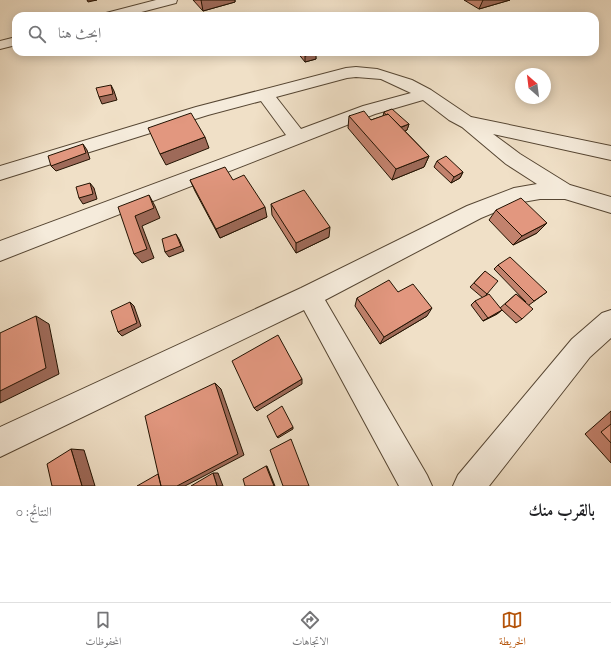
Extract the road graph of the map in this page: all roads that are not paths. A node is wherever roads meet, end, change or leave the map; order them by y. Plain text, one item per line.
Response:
1 (171, 0) edge
2 (126, 12) edge
3 (12, 42) edge
4 (0, 45) edge
5 (265, 94) junction
6 (425, 94) junction
7 (466, 122) junction
8 (298, 138) junction
9 (611, 153) edge
10 (0, 174) edge
11 (565, 191) junction
12 (611, 205) edge
13 (0, 251) edge
14 (309, 296) junction
15 (611, 322) edge
16 (0, 442) edge
17 (416, 486) edge
18 (469, 486) edge

1 - 2 street
3 - 4 street
5 - 6 street
5 - 8 street
5 - 10 street
6 - 7 street
6 - 8 street
7 - 9 street
7 - 11 street
8 - 13 street
11 - 12 street
11 - 14 street
14 - 16 street
14 - 17 street
15 - 18 street

